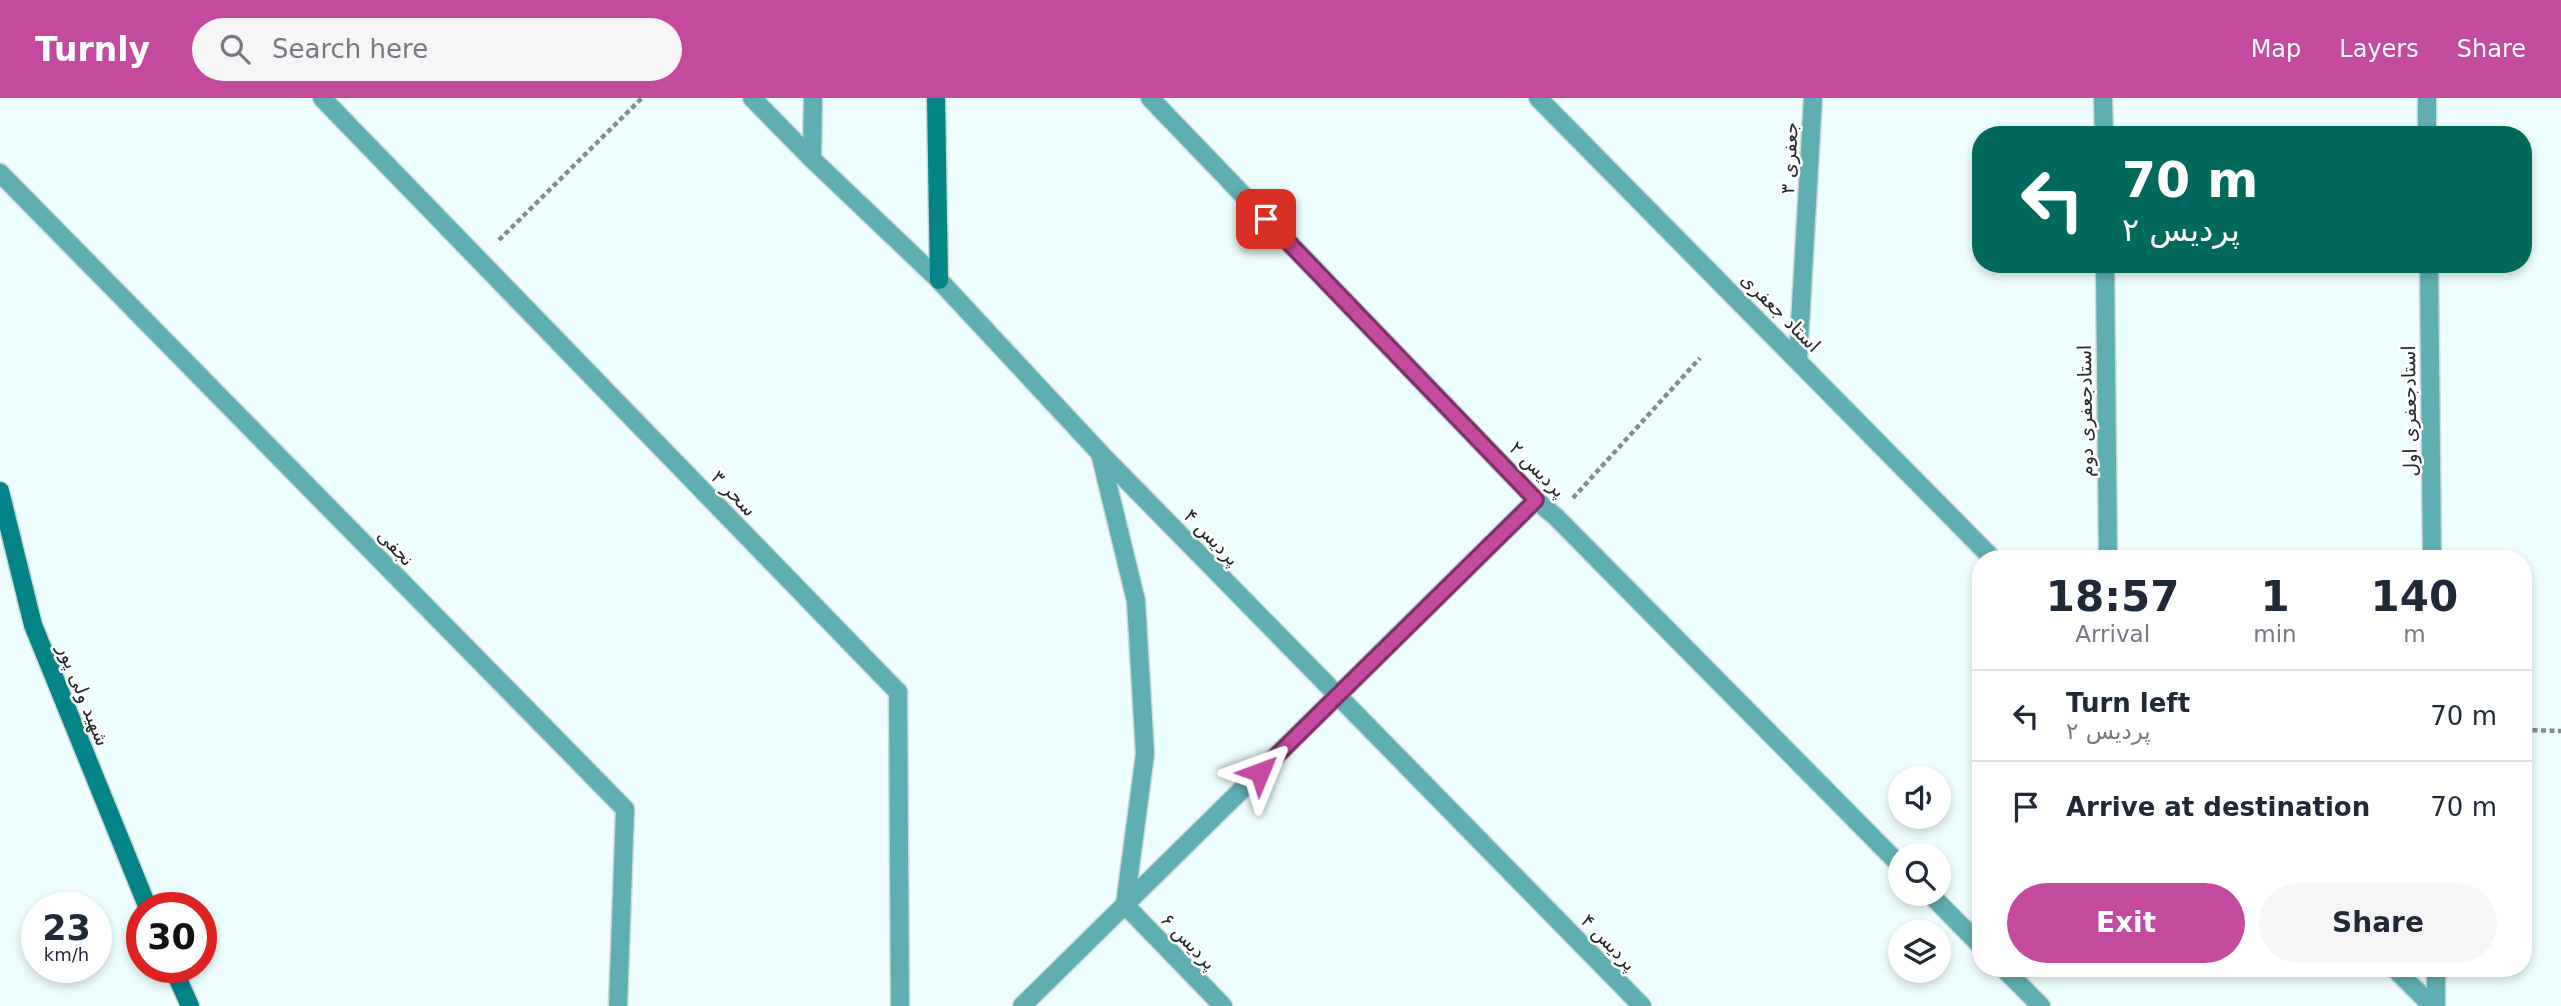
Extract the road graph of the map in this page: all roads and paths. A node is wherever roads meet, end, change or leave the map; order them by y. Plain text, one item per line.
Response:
1 (322, 98) edge
2 (642, 98) edge
3 (752, 98) edge
4 (813, 98) edge
5 (936, 98) edge
6 (1150, 98) edge
7 (1538, 98) edge
8 (1813, 98) edge
9 (2103, 98) edge
10 (2427, 98) edge
11 (2104, 126) edge
12 (2427, 126) edge
13 (812, 159) junction
14 (0, 173) edge
15 (479, 260) junction
16 (2105, 273) edge
17 (2428, 273) edge
18 (939, 280) junction
19 (1700, 358) dead end
20 (1798, 359) junction
21 (1100, 453) junction
22 (0, 491) edge
23 (1536, 500) junction
24 (1556, 517) junction
25 (1984, 550) edge
26 (2108, 550) edge
27 (2432, 550) edge
28 (1338, 696) junction
29 (2532, 730) edge
30 (2561, 731) edge
31 (1888, 853) edge
32 (141, 892) edge
33 (1125, 905) junction
34 (1942, 906) edge
35 (1972, 937) edge
36 (2012, 977) edge
37 (2403, 977) edge
38 (2436, 977) edge
39 (180, 983) edge
40 (190, 1006) edge
41 (618, 1006) edge
42 (900, 1006) edge
43 (1023, 1006) edge
44 (1223, 1006) edge
45 (1642, 1006) edge
46 (2040, 1006) edge
47 (2434, 1006) edge

1 - 15 street, سحر ۳
2 - 15 path
3 - 13 street, پردیس ۴
4 - 13 street
5 - 18 main road
6 - 23 street, پردیس ۲
7 - 20 street, استاد جعفری
8 - 20 street, جعفری ۳
9 - 11 street
10 - 12 street
13 - 18 street, پردیس ۴
14 - 41 street, نجفی
15 - 42 street, سحر ۳
16 - 26 street, استادجعفری دوم
17 - 27 street, استادجعفری اول
18 - 21 street, پردیس ۴
19 - 24 path
20 - 25 street, استاد جعفری
21 - 28 street, پردیس ۴
21 - 33 street
22 - 32 main road, شهید ولی پور
23 - 24 street, پردیس ۲
23 - 28 street
24 - 31 street, پردیس ۲
28 - 33 street
28 - 45 street, پردیس ۴
29 - 30 path
33 - 43 street
33 - 44 street, پردیس ۶
34 - 35 street
36 - 46 street
37 - 47 street
38 - 47 street
39 - 40 main road

